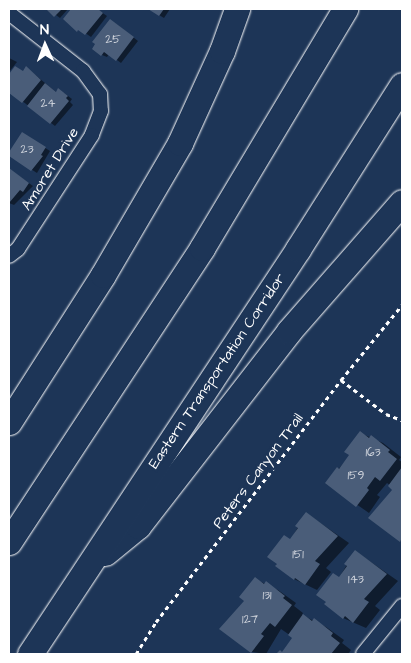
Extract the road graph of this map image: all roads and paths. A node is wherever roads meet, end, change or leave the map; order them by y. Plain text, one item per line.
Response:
1 (238, 9) edge
2 (345, 9) edge
3 (9, 13) edge
4 (402, 85) edge
5 (402, 202) edge
6 (9, 256) edge
7 (402, 305) edge
8 (342, 380) junction
9 (402, 420) edge
10 (9, 422) edge
11 (9, 542) edge
12 (86, 569) junction
13 (402, 606) edge
14 (30, 654) edge
15 (136, 654) edge
16 (363, 654) edge

1 - 10 highway
2 - 11 highway
3 - 6 street, Amoret Drive
4 - 12 highway, Eastern Transportation Corridor
5 - 12 highway
7 - 8 path, Peters Canyon Trail
8 - 9 path
8 - 15 path, Peters Canyon Trail
12 - 14 highway, Eastern Transportation Corridor
13 - 16 street

